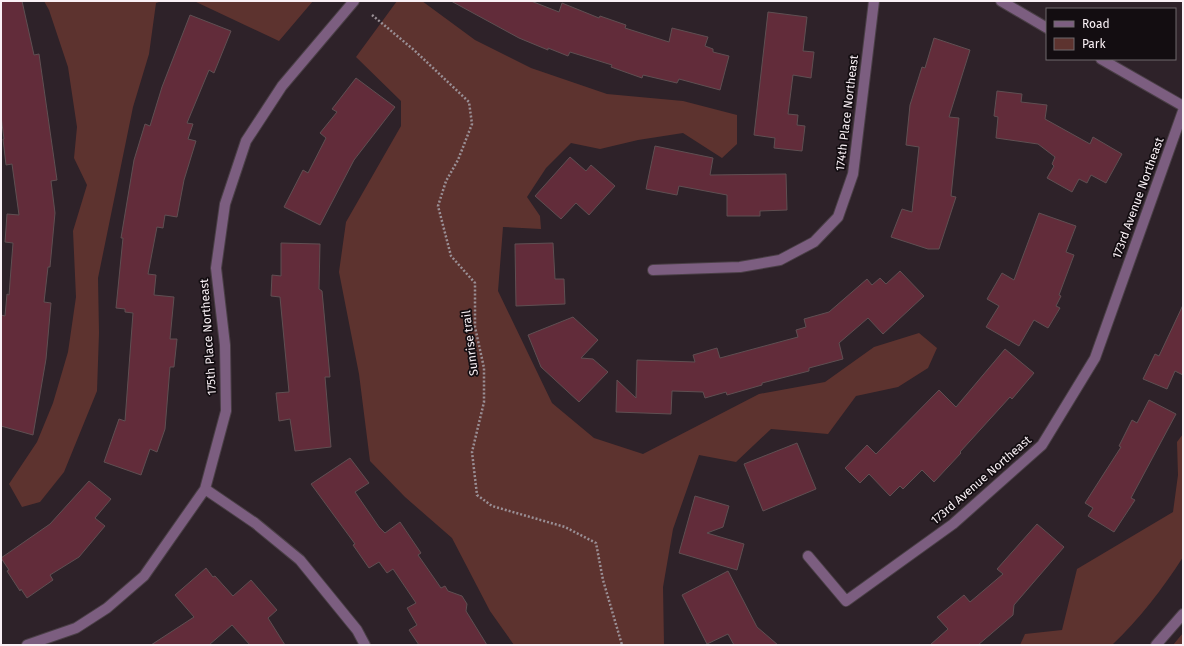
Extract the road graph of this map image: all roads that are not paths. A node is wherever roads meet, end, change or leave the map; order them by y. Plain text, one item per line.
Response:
1 (354, 1) edge
2 (874, 1) edge
3 (1001, 1) edge
4 (1046, 27) edge
5 (1103, 60) edge
6 (1183, 106) edge
7 (1183, 111) edge
8 (653, 270) dead end
9 (205, 489) junction
10 (808, 556) dead end
11 (1183, 614) edge
12 (27, 645) edge
13 (365, 645) edge
14 (1156, 645) edge

1 - 9 street, 175th Place Northeast
2 - 8 street, 174th Place Northeast
3 - 4 street
5 - 6 street
7 - 10 street, 173rd Avenue Northeast
9 - 12 street, 175th Place Northeast
9 - 13 street
11 - 14 street

